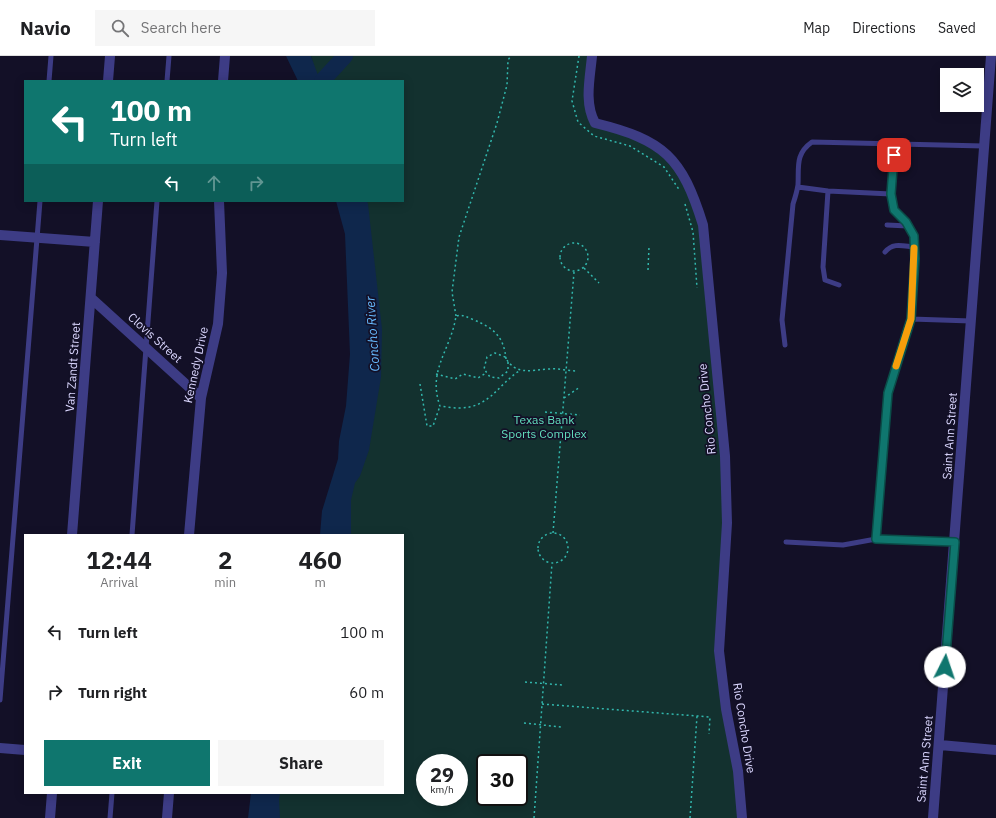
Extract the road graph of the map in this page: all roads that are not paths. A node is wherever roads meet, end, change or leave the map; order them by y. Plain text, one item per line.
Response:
1 (51, 56) edge
2 (110, 56) edge
3 (169, 56) edge
4 (225, 56) edge
5 (592, 56) edge
6 (991, 56) edge
7 (49, 80) edge
8 (108, 80) edge
9 (167, 80) edge
10 (223, 80) edge
11 (895, 142) junction
12 (984, 146) junction
13 (798, 187) junction
14 (828, 191) junction
15 (891, 194) junction
16 (40, 202) edge
17 (98, 202) edge
18 (158, 202) edge
19 (219, 202) edge
20 (887, 224) dead end
21 (908, 226) junction
22 (0, 235) edge
23 (36, 238) junction
24 (95, 242) junction
25 (914, 247) junction
26 (885, 252) dead end
27 (839, 285) dead end
28 (91, 298) junction
29 (911, 319) junction
30 (971, 321) junction
31 (785, 345) dead end
32 (146, 348) junction
33 (200, 398) junction
34 (72, 534) edge
35 (132, 534) edge
36 (189, 534) edge
37 (876, 539) junction
38 (786, 542) dead end
39 (955, 542) junction
40 (0, 700) edge
41 (940, 745) junction
42 (0, 748) edge
43 (24, 750) edge
44 (996, 750) edge
45 (52, 794) edge
46 (112, 794) edge
47 (169, 794) edge
48 (50, 818) edge
49 (110, 818) edge
50 (167, 818) edge
51 (742, 818) edge
52 (933, 818) edge

1 - 7 lane
2 - 8 street
3 - 9 lane
4 - 10 street
5 - 51 street, Rio Concho Drive
6 - 12 street, Saint Ann Street
11 - 12 lane
11 - 13 lane
11 - 15 lane
12 - 30 street, Saint Ann Street
13 - 14 lane
13 - 31 lane
14 - 15 lane
14 - 27 lane
15 - 21 lane
16 - 23 lane
17 - 24 street, Van Zandt Street
18 - 32 lane
19 - 33 street, Kennedy Drive
20 - 21 lane
21 - 25 lane
22 - 23 street
23 - 24 street
23 - 40 lane
24 - 28 street, Van Zandt Street
25 - 26 lane
25 - 29 lane
28 - 32 street, Clovis Street
28 - 34 street, Van Zandt Street
29 - 30 lane
29 - 37 lane
30 - 39 street, Saint Ann Street
32 - 33 street, Clovis Street
32 - 35 lane
33 - 36 street, Kennedy Drive
37 - 38 lane
37 - 39 lane
39 - 41 street, Saint Ann Street
41 - 44 street
41 - 52 street, Saint Ann Street
42 - 43 street
45 - 48 street
46 - 49 lane
47 - 50 street

